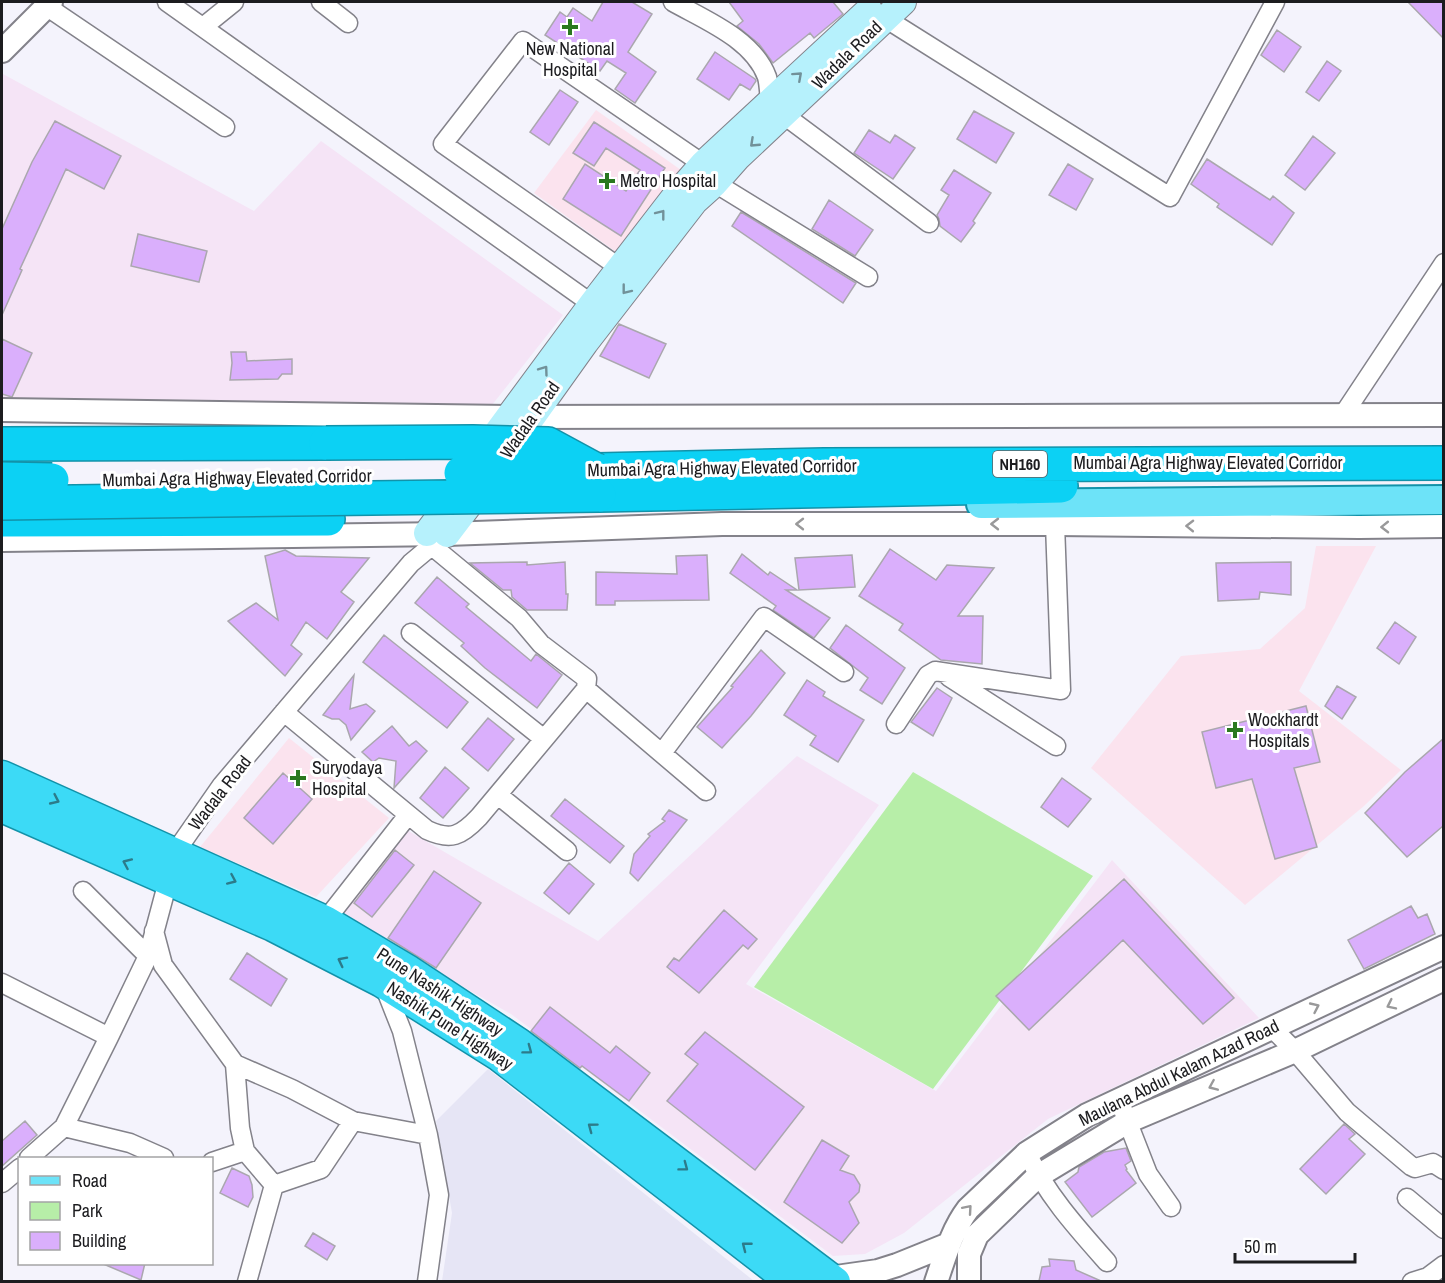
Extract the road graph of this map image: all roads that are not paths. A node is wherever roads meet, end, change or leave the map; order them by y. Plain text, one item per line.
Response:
1 (167, 2) edge
2 (234, 2) edge
3 (321, 2) edge
4 (673, 2) edge
5 (1275, 2) edge
6 (49, 4) edge
7 (884, 8) edge
8 (348, 23) dead end
9 (203, 27) junction
10 (2, 51) edge
11 (777, 108) junction
12 (225, 127) dead end
13 (709, 174) junction
14 (929, 223) dead end
15 (1443, 263) edge
16 (620, 268) junction
17 (868, 277) dead end
18 (592, 304) junction
19 (2, 410) edge
20 (1343, 415) junction
21 (1443, 416) edge
22 (521, 417) junction
23 (2, 444) edge
24 (1443, 449) edge
25 (493, 456) junction
26 (2, 459) edge
27 (1443, 463) edge
28 (2, 479) edge
29 (598, 483) junction
30 (1443, 485) edge
31 (1443, 500) edge
32 (2, 502) edge
33 (2, 511) edge
34 (2, 520) edge
35 (1055, 524) junction
36 (444, 526) junction
37 (1443, 526) edge
38 (2, 540) edge
39 (411, 633) dead end
40 (844, 672) dead end
41 (943, 673) junction
42 (586, 689) junction
43 (284, 712) junction
44 (896, 724) dead end
45 (544, 739) junction
46 (1056, 746) dead end
47 (662, 753) junction
48 (2, 776) edge
49 (706, 790) dead end
50 (498, 795) junction
51 (2, 807) edge
52 (408, 815) junction
53 (567, 852) dead end
54 (171, 868) junction
55 (83, 891) dead end
56 (325, 921) junction
57 (154, 932) junction
58 (1443, 947) edge
59 (148, 956) junction
60 (1443, 979) edge
61 (382, 982) junction
62 (2, 983) edge
63 (1272, 1028) junction
64 (109, 1037) junction
65 (1295, 1051) junction
66 (236, 1064) junction
67 (1118, 1101) junction
68 (353, 1121) junction
69 (1129, 1121) junction
70 (64, 1127) junction
71 (428, 1135) junction
72 (245, 1151) junction
73 (1027, 1153) junction
74 (30, 1157) edge
75 (162, 1157) edge
76 (213, 1162) edge
77 (18, 1169) edge
78 (1443, 1170) edge
79 (1038, 1176) junction
80 (3, 1180) edge
81 (274, 1185) junction
82 (1407, 1198) dead end
83 (1171, 1207) dead end
84 (1443, 1229) edge
85 (949, 1244) junction
86 (1107, 1262) dead end
87 (1443, 1265) edge
88 (832, 1280) edge
89 (1424, 1280) edge
90 (247, 1281) edge
91 (427, 1281) edge
92 (792, 1281) edge
93 (936, 1281) edge
94 (969, 1281) edge

1 - 9 street
2 - 9 street
3 - 8 street
4 - 11 street
5 - 7 street
6 - 10 street
6 - 12 street
7 - 11 main road, Wadala Road
9 - 18 street
11 - 13 main road, Wadala Road
11 - 14 street
16 -> 13 main road, Wadala Road
13 - 16 street
13 - 17 street
13 -> 22 main road, Wadala Road
15 - 20 street
16 - 18 main road, Wadala Road
22 -> 18 main road, Wadala Road
19 - 22 street
20 - 21 street
20 - 22 street
22 - 25 main road
23 - 29 highway, bridge
24 - 25 main road
25 - 26 main road
25 - 36 main road
27 - 29 highway, Mumbai Agra Highway Elevated Corridor / NH160
28 - 29 highway, Mumbai Agra Highway Elevated Corridor, bridge
29 - 30 highway, Mumbai Agra Highway Elevated Corridor / NH160
29 - 32 highway, Mumbai Agra Highway Elevated Corridor, bridge
29 - 34 highway, bridge
31 - 36 main road
33 - 36 main road
35 -> 36 street
37 -> 35 street
35 - 41 street
36 - 38 street
36 - 42 street
36 - 43 street, Wadala Road
39 - 45 street
40 - 47 street
41 - 44 street
41 - 46 street
42 - 45 street
42 - 47 street
43 - 52 street
43 - 54 street, Wadala Road
45 - 50 street
47 - 49 street
48 -> 54 highway, Pune Nashik Highway
50 - 52 street
50 - 53 street
54 -> 51 highway, Nashik Pune Highway
52 - 56 street
54 -> 56 highway, Pune Nashik Highway
54 - 57 street, Wadala Road
61 -> 54 highway, Nashik Pune Highway
55 - 59 street
56 -> 88 highway, Pune Nashik Highway
57 - 59 street, Wadala Road
57 - 66 street
63 -> 58 street, Maulana Abdul Kalam Azad Road
59 - 64 street, Wadala Road
60 -> 65 street
61 - 71 street
92 -> 61 highway, Nashik Pune Highway
62 - 64 street
63 - 65 street
63 - 67 street, Maulana Abdul Kalam Azad Road
64 - 70 street, Wadala Road
65 -> 69 street
65 - 78 street
66 - 68 street
66 - 72 street
67 - 69 street
67 - 73 street, Maulana Abdul Kalam Azad Road
68 - 71 street
68 - 81 street
69 - 79 street
69 - 83 street
70 - 74 street
70 - 75 street
71 - 91 street
72 - 76 street
72 - 81 street
73 - 79 street
85 -> 73 street, Maulana Abdul Kalam Azad Road
77 - 80 street
79 - 86 street
79 - 94 street
81 - 90 street
82 - 84 street
85 - 88 street
85 - 93 street, Maulana Abdul Kalam Azad Road
87 - 89 street

